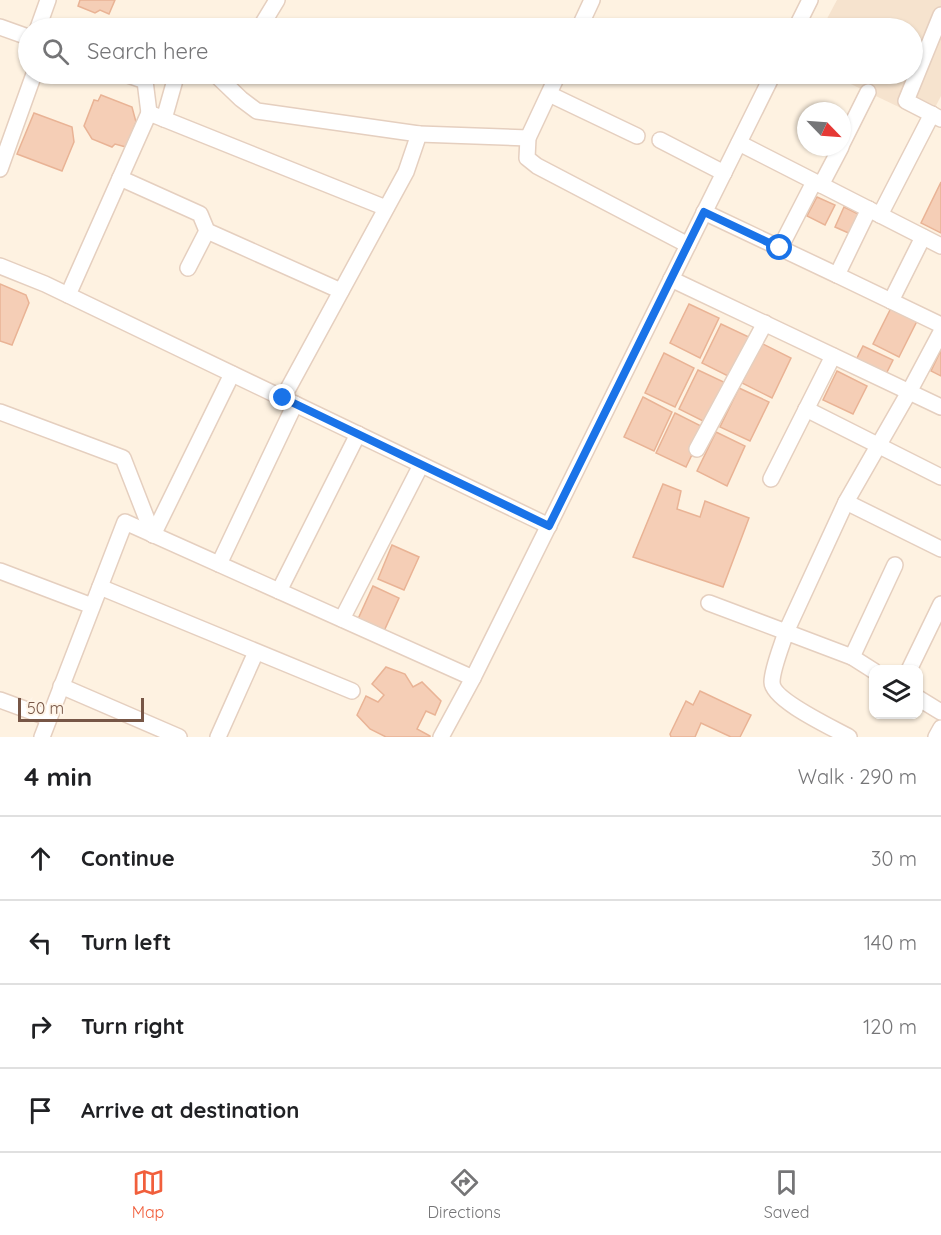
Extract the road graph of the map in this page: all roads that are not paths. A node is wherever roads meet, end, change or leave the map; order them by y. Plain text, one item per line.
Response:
1 (48, 0) edge
2 (277, 0) edge
3 (592, 0) edge
4 (810, 0) edge
5 (42, 18) edge
6 (266, 18) edge
7 (586, 18) edge
8 (801, 18) edge
9 (939, 23) edge
10 (0, 27) edge
11 (18, 33) edge
12 (923, 61) edge
13 (30, 84) edge
14 (145, 84) edge
15 (173, 84) edge
16 (233, 84) edge
17 (554, 84) edge
18 (765, 84) edge
19 (913, 84) edge
20 (868, 92) dead end
21 (549, 94) junction
22 (149, 113) junction
23 (936, 116) edge
24 (164, 119) junction
25 (851, 126) edge
26 (419, 134) junction
27 (637, 136) dead end
28 (528, 138) junction
29 (660, 140) dead end
30 (739, 143) junction
31 (835, 156) edge
32 (0, 170) edge
33 (724, 173) junction
34 (120, 178) junction
35 (818, 184) junction
36 (386, 208) junction
37 (704, 212) junction
38 (874, 212) junction
39 (207, 231) junction
40 (923, 237) junction
41 (688, 245) junction
42 (941, 246) edge
43 (780, 248) junction
44 (0, 266) edge
45 (188, 268) dead end
46 (837, 275) junction
47 (671, 279) junction
48 (341, 291) junction
49 (68, 295) junction
50 (891, 301) junction
51 (765, 323) junction
52 (941, 325) edge
53 (941, 332) edge
54 (833, 356) junction
55 (232, 374) junction
56 (909, 392) junction
57 (289, 401) junction
58 (941, 407) edge
59 (806, 409) junction
60 (0, 412) edge
61 (358, 434) junction
62 (878, 446) junction
63 (697, 449) dead end
64 (421, 465) junction
65 (941, 477) edge
66 (771, 478) dead end
67 (846, 502) junction
68 (549, 526) junction
69 (153, 535) junction
70 (941, 549) edge
71 (219, 564) junction
72 (895, 565) dead end
73 (0, 571) edge
74 (100, 587) junction
75 (279, 591) junction
76 (709, 603) dead end
77 (941, 604) edge
78 (92, 606) junction
79 (342, 619) junction
80 (786, 632) junction
81 (256, 652) junction
82 (852, 657) junction
83 (911, 665) edge
84 (869, 668) edge
85 (473, 678) junction
86 (61, 686) junction
87 (352, 691) dead end
88 (0, 700) edge
89 (923, 701) edge
90 (941, 712) edge
91 (49, 718) junction
92 (941, 728) edge
93 (42, 737) edge
94 (179, 737) edge
95 (218, 737) edge
96 (441, 737) edge
97 (849, 737) edge
98 (936, 737) edge

1 - 5 street
2 - 6 street
3 - 7 street
4 - 8 street
9 - 12 street
10 - 11 street
13 - 32 street
14 - 22 street
15 - 24 street
16 - 26 street
17 - 21 street
18 - 30 street
19 - 23 street
20 - 25 street
21 - 27 street
21 - 28 street
22 - 24 street
22 - 34 street
23 - 38 street
24 - 36 street
26 - 28 street
26 - 36 street
28 - 41 street
29 - 33 street
30 - 33 street
30 - 35 street
31 - 35 street
33 - 37 street
34 - 39 street
34 - 49 street
35 - 38 street
35 - 43 street
36 - 48 street
37 - 41 street
37 - 43 street
38 - 40 street
38 - 46 street
39 - 45 street
39 - 48 street
40 - 42 street
40 - 50 street
41 - 47 street
43 - 46 street
44 - 49 street
46 - 50 street
47 - 51 street
47 - 68 street
48 - 57 street
49 - 55 street
50 - 52 street
51 - 54 street
51 - 63 street
53 - 56 street
54 - 56 street
54 - 59 street
55 - 57 street
55 - 69 street
56 - 58 street
56 - 62 street
57 - 61 street
57 - 71 street
59 - 62 street
59 - 66 street
60 - 69 street
61 - 64 street
61 - 75 street
62 - 65 street
62 - 67 street
64 - 68 street
64 - 79 street
67 - 70 street
67 - 80 street
68 - 85 street
69 - 71 street
69 - 74 street
71 - 75 street
72 - 82 street
73 - 78 street
74 - 78 street
74 - 81 street
75 - 79 street
76 - 80 street
77 - 83 street
78 - 86 street
79 - 85 street
80 - 82 street
80 - 97 street
81 - 87 street
81 - 95 street
82 - 84 street
85 - 96 street
86 - 91 street
86 - 94 street
88 - 91 street
89 - 90 street
91 - 93 street
92 - 98 street

